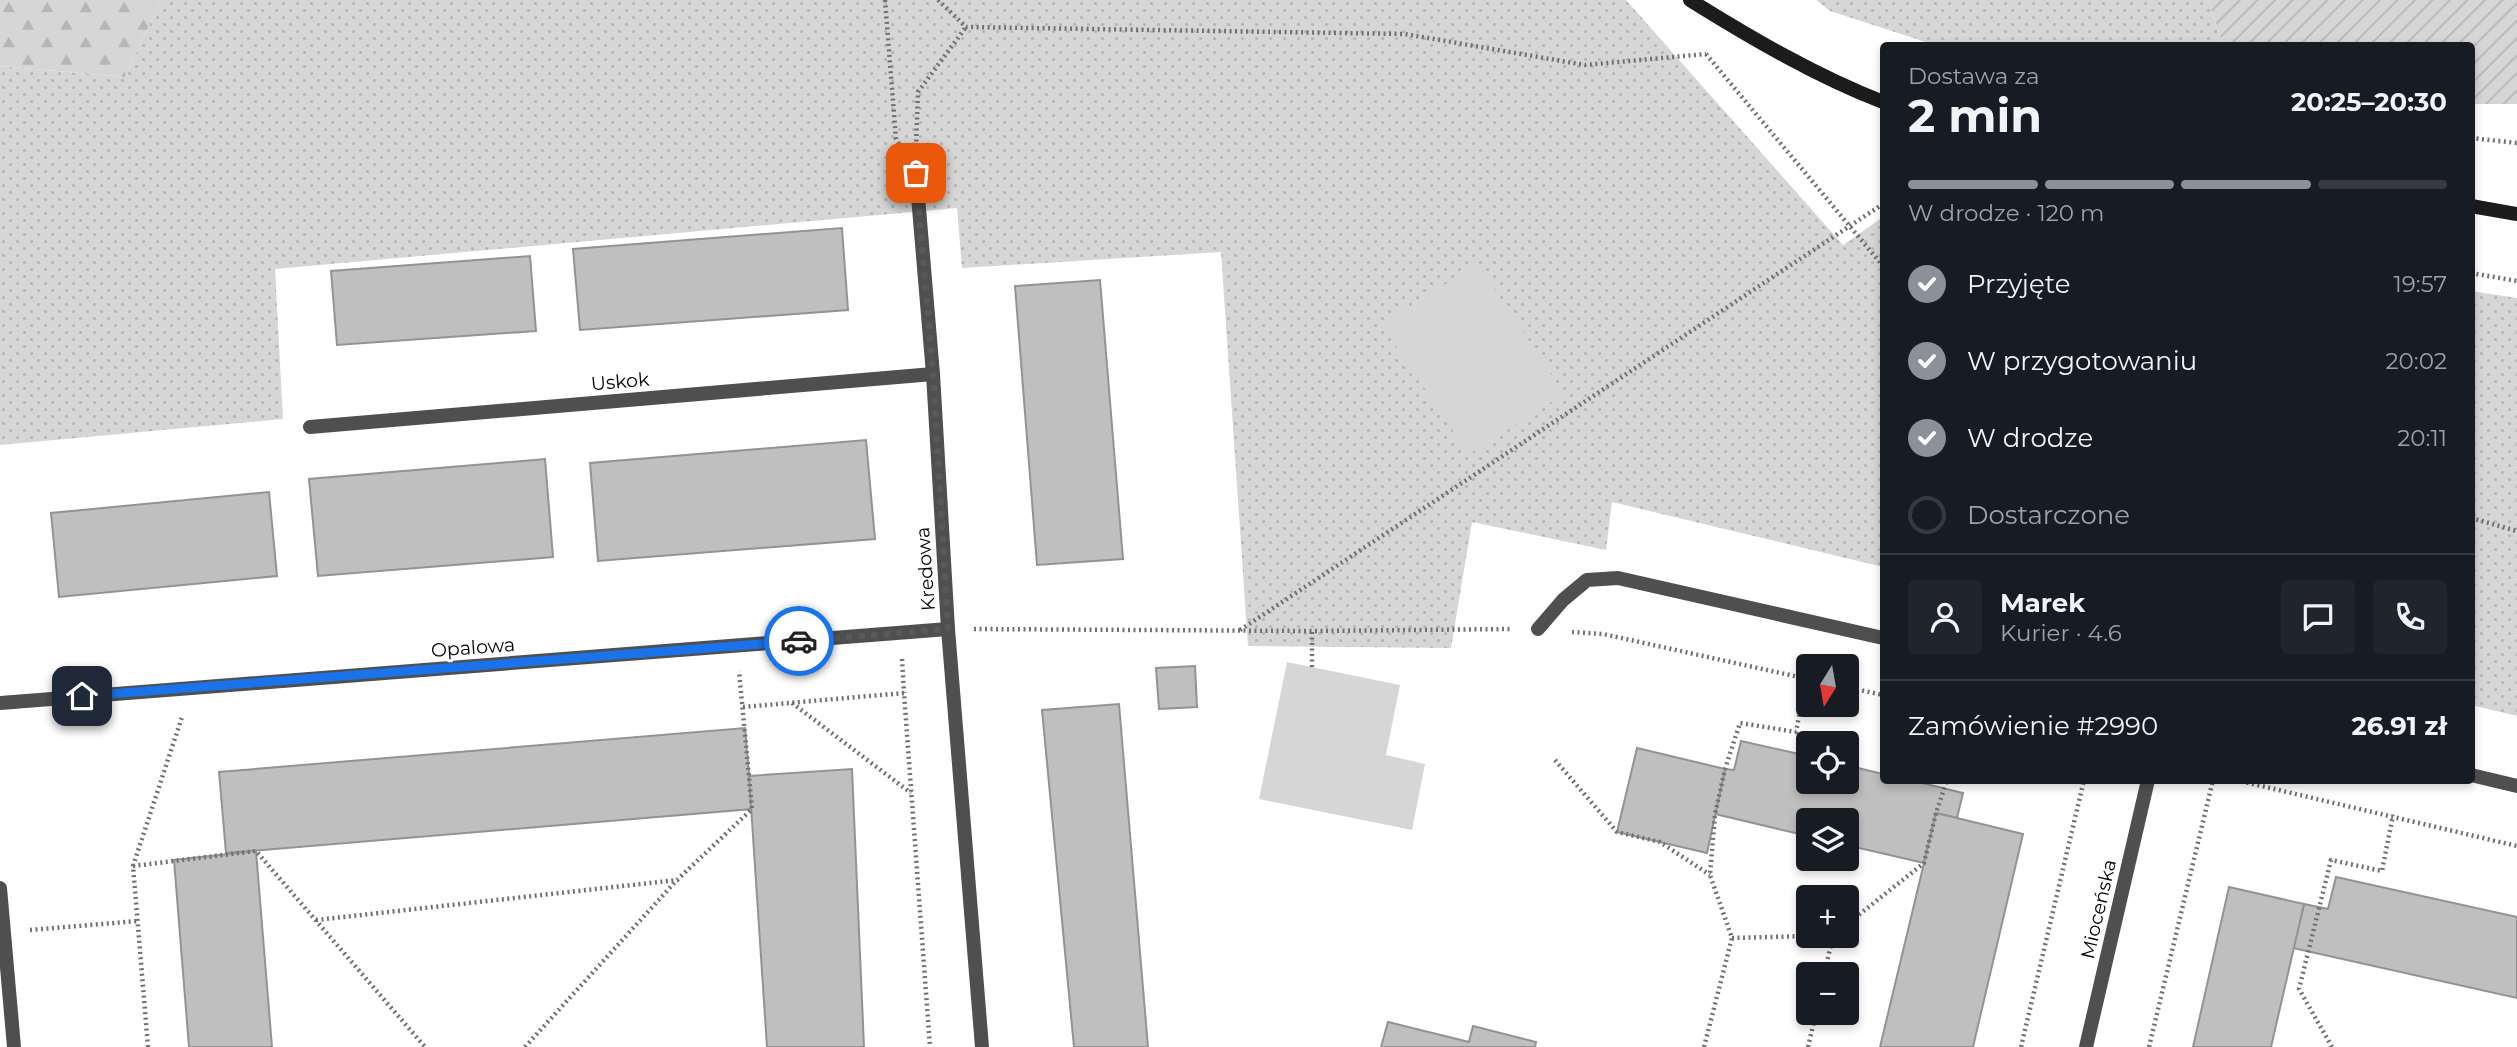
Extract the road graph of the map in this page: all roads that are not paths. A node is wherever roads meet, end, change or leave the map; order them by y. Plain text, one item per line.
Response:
1 (1690, 0) edge
2 (1880, 101) edge
3 (916, 173) road end
4 (2475, 207) edge
5 (2517, 214) edge
6 (933, 374) junction
7 (310, 427) dead end
8 (948, 629) junction
9 (1538, 629) road end
10 (1880, 637) edge
11 (0, 703) edge
12 (2475, 776) edge
13 (2147, 784) edge
14 (2517, 786) edge
15 (0, 888) edge
16 (1, 917) edge
17 (14, 1047) edge
18 (982, 1047) edge
19 (2086, 1047) edge

1 - 2 street
3 - 6 street, Kredowa
4 - 5 street
6 - 7 street, Uskok
6 - 8 street, Kredowa
8 - 11 street, Opalowa
8 - 18 street, Kredowa
9 - 10 street
12 - 14 street
13 - 19 street, Mioceńska
15 - 16 street
16 - 17 street

